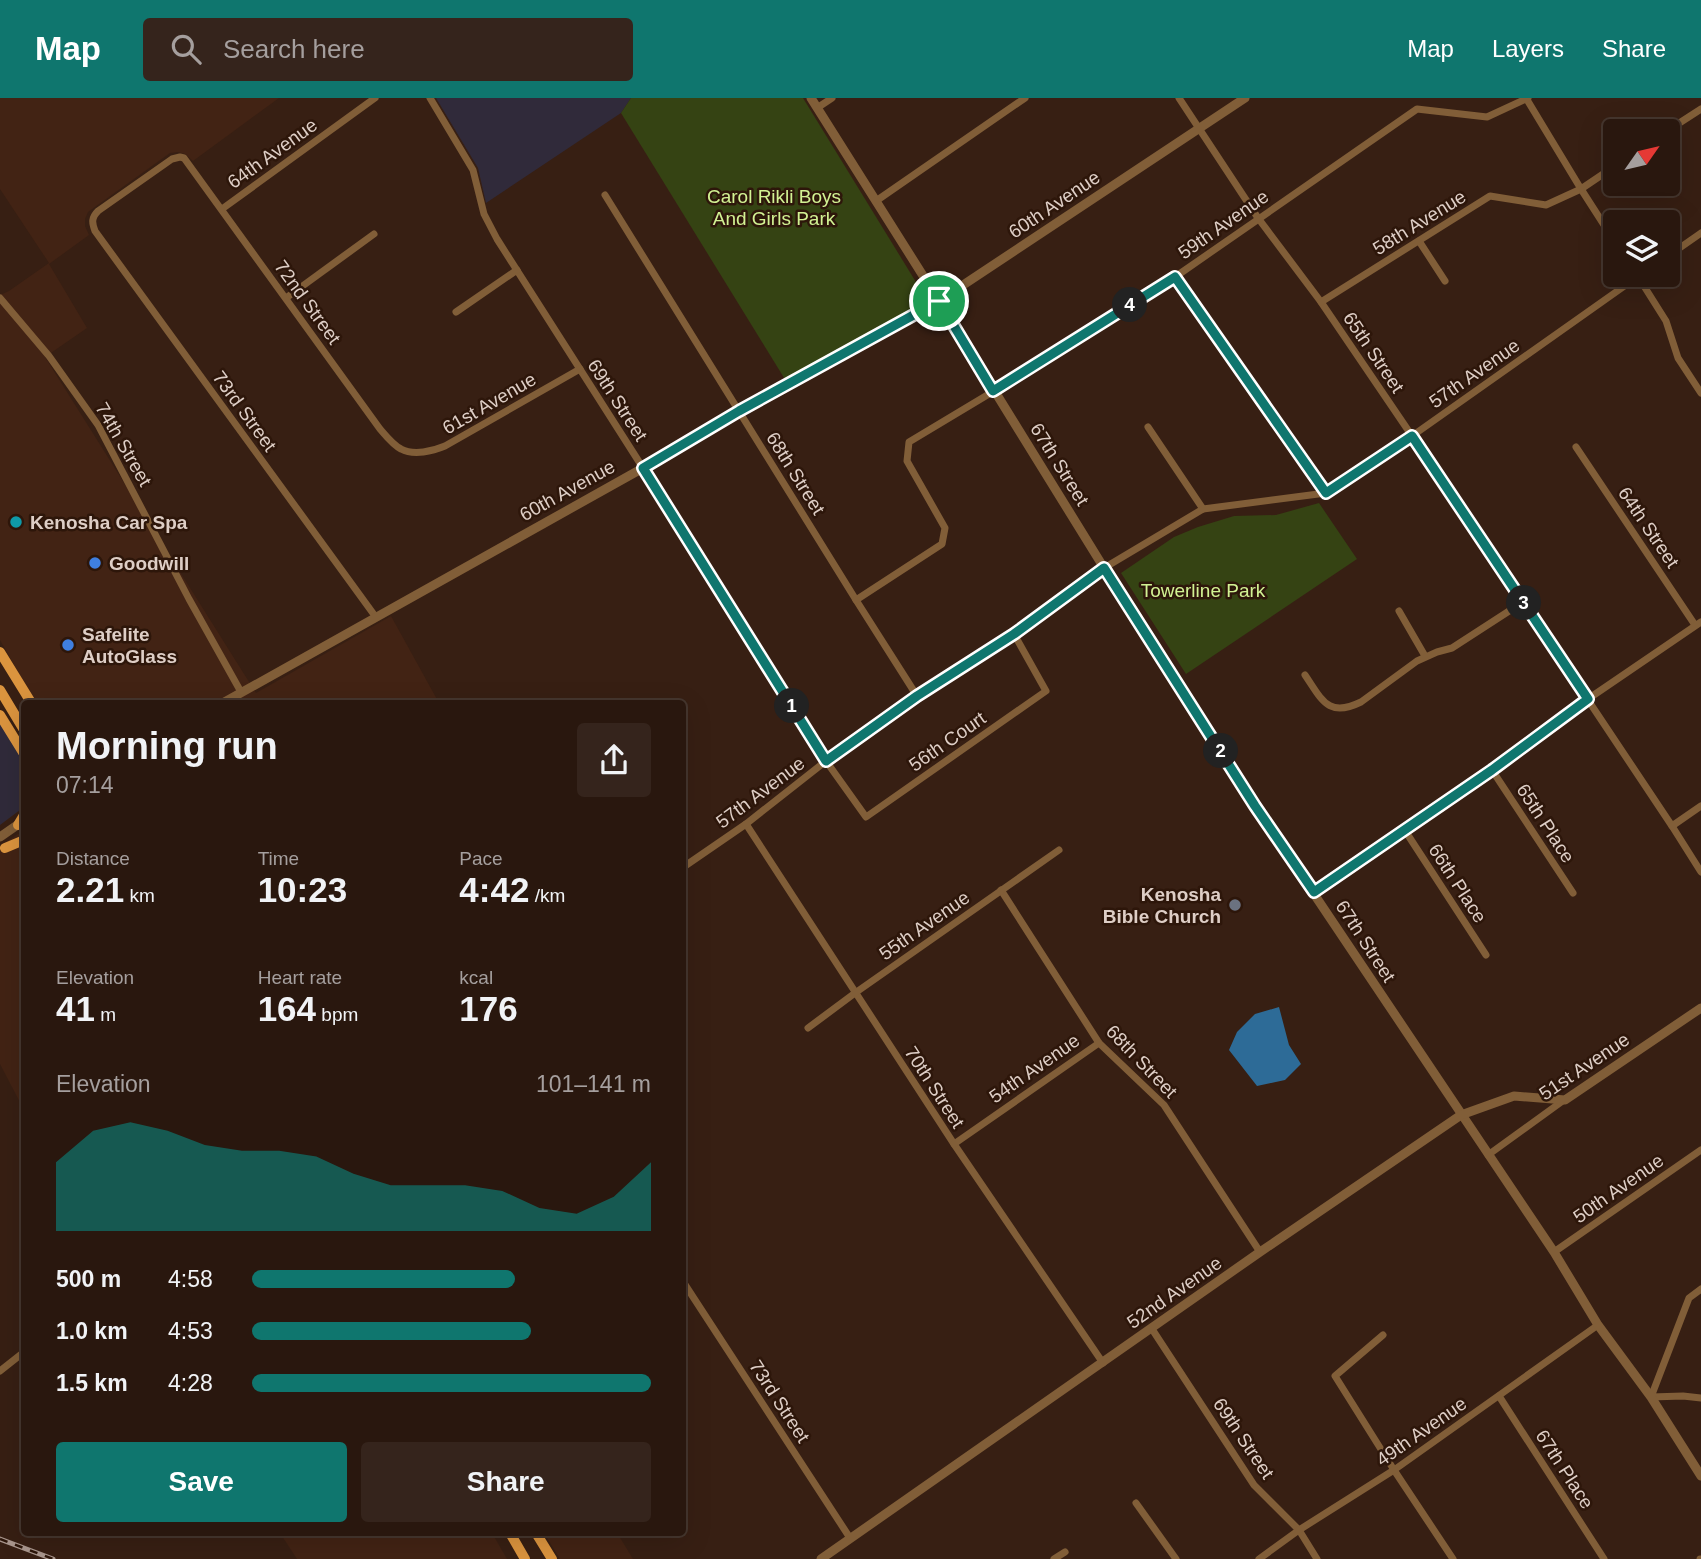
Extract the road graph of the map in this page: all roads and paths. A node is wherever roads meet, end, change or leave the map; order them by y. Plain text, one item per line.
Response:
1 (375, 98) edge
2 (430, 98) edge
3 (811, 98) edge
4 (832, 98) edge
5 (1026, 98) edge
6 (1179, 98) edge
7 (1245, 98) edge
8 (1527, 98) edge
9 (817, 108) junction
10 (1701, 109) edge
11 (1680, 123) edge
12 (1199, 129) junction
13 (1603, 174) edge
14 (1581, 189) junction
15 (605, 195) dead end
16 (876, 201) junction
17 (222, 209) junction
18 (1258, 218) junction
19 (92, 223) joint
20 (1603, 223) edge
21 (1701, 233) edge
22 (374, 234) dead end
23 (1419, 241) junction
24 (1680, 248) edge
25 (517, 270) junction
26 (1175, 277) junction
27 (1445, 281) dead end
28 (1621, 287) edge
29 (1645, 287) edge
30 (0, 298) edge
31 (286, 298) junction
32 (939, 301) junction
33 (1321, 302) junction
34 (456, 312) dead end
35 (580, 369) junction
36 (993, 391) junction
37 (1701, 393) edge
38 (739, 411) junction
39 (1148, 427) dead end
40 (1412, 436) junction
41 (1576, 447) dead end
42 (411, 452) joint
43 (643, 468) junction
44 (1326, 493) junction
45 (1203, 509) junction
46 (1104, 568) junction
47 (856, 600) junction
48 (1523, 602) junction
49 (1399, 611) dead end
50 (374, 616) junction
51 (1698, 623) edge
52 (1014, 634) junction
53 (0, 652) edge
54 (1425, 656) junction
55 (1305, 675) dead end
56 (0, 690) edge
57 (241, 692) junction
58 (917, 696) junction
59 (1588, 699) junction
60 (30, 700) edge
61 (228, 700) edge
62 (0, 715) edge
63 (21, 725) edge
64 (21, 749) edge
65 (826, 761) junction
66 (1492, 770) junction
67 (1701, 806) edge
68 (866, 817) joint
69 (21, 821) edge
70 (746, 824) junction
71 (1672, 826) junction
72 (1405, 829) junction
73 (21, 836) edge
74 (21, 841) edge
75 (2, 845) edge
76 (1059, 850) dead end
77 (686, 865) edge
78 (1701, 872) edge
79 (1001, 890) junction
80 (1314, 892) junction
81 (1573, 893) dead end
82 (1486, 954) dead end
83 (855, 993) junction
84 (1701, 1008) edge
85 (808, 1028) dead end
86 (1099, 1043) junction
87 (1565, 1100) junction
88 (1461, 1115) junction
89 (954, 1144) junction
90 (1701, 1150) edge
91 (1488, 1154) junction
92 (1260, 1252) junction
93 (1554, 1252) junction
94 (686, 1286) edge
95 (1701, 1289) edge
96 (1598, 1325) junction
97 (1152, 1329) junction
98 (1383, 1335) dead end
99 (21, 1354) edge
100 (1103, 1363) junction
101 (0, 1371) edge
102 (1499, 1396) junction
103 (1651, 1397) junction
104 (1701, 1398) edge
105 (1394, 1470) junction
106 (1701, 1476) edge
107 (1136, 1503) dead end
108 (1299, 1530) junction
109 (512, 1536) edge
110 (538, 1536) edge
111 (850, 1538) junction
112 (1065, 1552) dead end
113 (525, 1559) edge
114 (552, 1559) edge
115 (821, 1559) edge
116 (1054, 1559) edge
117 (1176, 1559) edge
118 (1259, 1559) edge
119 (1317, 1559) edge
120 (1453, 1559) edge
121 (1604, 1559) edge

1 - 17 street, 64th Avenue
2 - 25 street, 69th Street
3 - 9 street, 67th Street
4 - 9 street
5 - 16 street
6 - 12 street, 65th Street
7 - 12 street, 60th Avenue
8 - 14 street
8 - 18 street, 59th Avenue
9 - 16 street, 67th Street
10 - 11 street
12 - 18 street, 65th Street
12 - 32 street, 60th Avenue
13 - 14 street, 58th Avenue
14 - 20 street
14 - 23 street, 58th Avenue
15 - 38 street, 68th Street
16 - 32 street, 67th Street
17 - 19 street, 72nd Street
17 - 31 street, 72nd Street
18 - 26 street, 59th Avenue
18 - 33 street, 65th Street
19 - 50 street, 73rd Street
21 - 24 street
22 - 31 street
23 - 27 street
23 - 33 street, 58th Avenue
25 - 34 street
25 - 35 street, 69th Street
26 - 36 street, 59th Avenue
26 - 44 street
28 - 40 street, 57th Avenue
29 - 37 street
30 - 57 street, 74th Street
31 - 42 street, 72nd Street
32 - 36 street, 67th Street
32 - 38 street, 60th Avenue
33 - 40 street, 65th Street
35 - 42 street, 61st Avenue
35 - 43 street, 69th Street
36 - 46 street, 67th Street
36 - 47 street, 59th Avenue
38 - 43 street, 60th Avenue
38 - 47 street, 68th Street
39 - 45 street
40 - 44 street, 57th Avenue
40 - 48 street, 65th Street
41 - 51 street, 64th Street
43 - 50 street, 60th Avenue
43 - 65 street, 69th Street
44 - 45 street, 57th Avenue
45 - 46 street, 57th Avenue
46 - 52 street, 57th Avenue
46 - 80 street, 67th Street
47 - 58 street, 68th Street
48 - 54 street
48 - 59 street, 65th Street
49 - 54 street
50 - 57 street, 60th Avenue
51 - 59 street
52 - 58 street, 57th Avenue
52 - 68 street, 56th Court
53 - 60 main road
54 - 55 street
56 - 63 main road
57 - 61 street, 60th Avenue
58 - 65 street, 57th Avenue
59 - 66 street
59 - 71 street, 65th Street
62 - 64 main road
65 - 68 street, 69th Street
65 - 70 street, 57th Avenue
66 - 72 street
66 - 81 street, 65th Place
67 - 71 street
69 - 75 street
70 - 77 street, 57th Avenue
70 - 83 street, 70th Street
71 - 78 street, 65th Street
72 - 80 street
72 - 82 street, 66th Place
73 - 75 street
74 - 75 main road
76 - 79 street, 55th Avenue
79 - 83 street, 55th Avenue
79 - 86 street, 68th Street
80 - 88 street, 67th Street
83 - 85 street, 55th Avenue
83 - 89 street, 70th Street
84 - 87 street, 51st Avenue
86 - 89 street, 54th Avenue
86 - 92 street, 68th Street
87 - 88 street, 52nd Avenue
87 - 91 street, 51st Avenue
88 - 91 street, 67th Street
88 - 92 street, 52nd Avenue
89 - 100 street, 70th Street
90 - 93 street, 50th Avenue
91 - 93 street, 67th Street
92 - 97 street, 52nd Avenue
93 - 96 street, 67th Street
94 - 111 street, 73rd Street
95 - 103 street
96 - 102 street, 49th Avenue
96 - 103 street, 67th Street
97 - 100 street, 52nd Avenue
97 - 108 street, 69th Street
98 - 105 street
99 - 101 street
100 - 111 street, 52nd Avenue
102 - 105 street, 49th Avenue
102 - 121 street, 67th Place
103 - 104 street
103 - 106 street, 67th Street
105 - 108 street, 49th Avenue
105 - 120 street
107 - 117 street
108 - 118 street, 49th Avenue
108 - 119 street, 69th Street
109 - 113 main road
110 - 114 main road
111 - 115 street, 52nd Avenue
112 - 116 street

